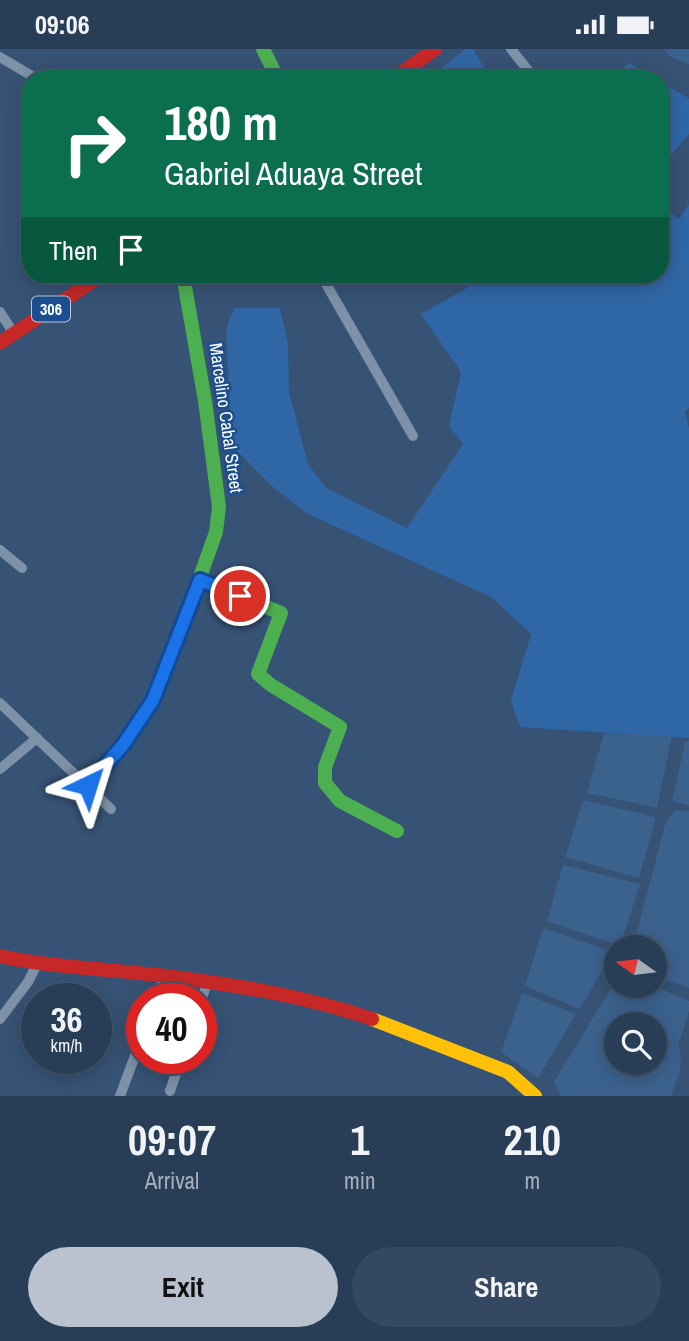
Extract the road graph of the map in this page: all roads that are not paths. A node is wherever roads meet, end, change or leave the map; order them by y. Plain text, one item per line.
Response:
1 (263, 49) edge
2 (435, 49) edge
3 (511, 49) edge
4 (0, 57) edge
5 (22, 70) edge
6 (274, 70) edge
7 (406, 70) edge
8 (528, 70) edge
9 (89, 284) edge
10 (185, 284) edge
11 (326, 284) edge
12 (0, 312) edge
13 (14, 334) junction
14 (0, 343) edge
15 (413, 436) dead end
16 (0, 550) edge
17 (22, 568) dead end
18 (200, 580) junction
19 (0, 703) edge
20 (37, 738) junction
21 (0, 769) edge
22 (88, 785) junction
23 (111, 809) dead end
24 (397, 831) dead end
25 (0, 957) edge
26 (37, 964) junction
27 (164, 976) junction
28 (162, 983) edge
29 (207, 983) edge
30 (217, 985) edge
31 (0, 1019) edge
32 (128, 1074) edge
33 (176, 1074) edge
34 (170, 1091) dead end
35 (120, 1096) edge
36 (535, 1096) edge

1 - 6 street
2 - 7 street
3 - 8 street
4 - 5 street
9 - 13 street, 306
10 - 18 street, Marcelino Cabal Street
11 - 15 street
12 - 13 street
13 - 14 street, 306
16 - 17 street
18 - 22 street, Marcelino Cabal Street
18 - 24 street
19 - 20 street
20 - 21 street
20 - 22 street
22 - 23 street
25 - 26 street
26 - 27 street
26 - 31 street
27 - 28 street
27 - 29 street
30 - 36 street
32 - 35 street
33 - 34 street

